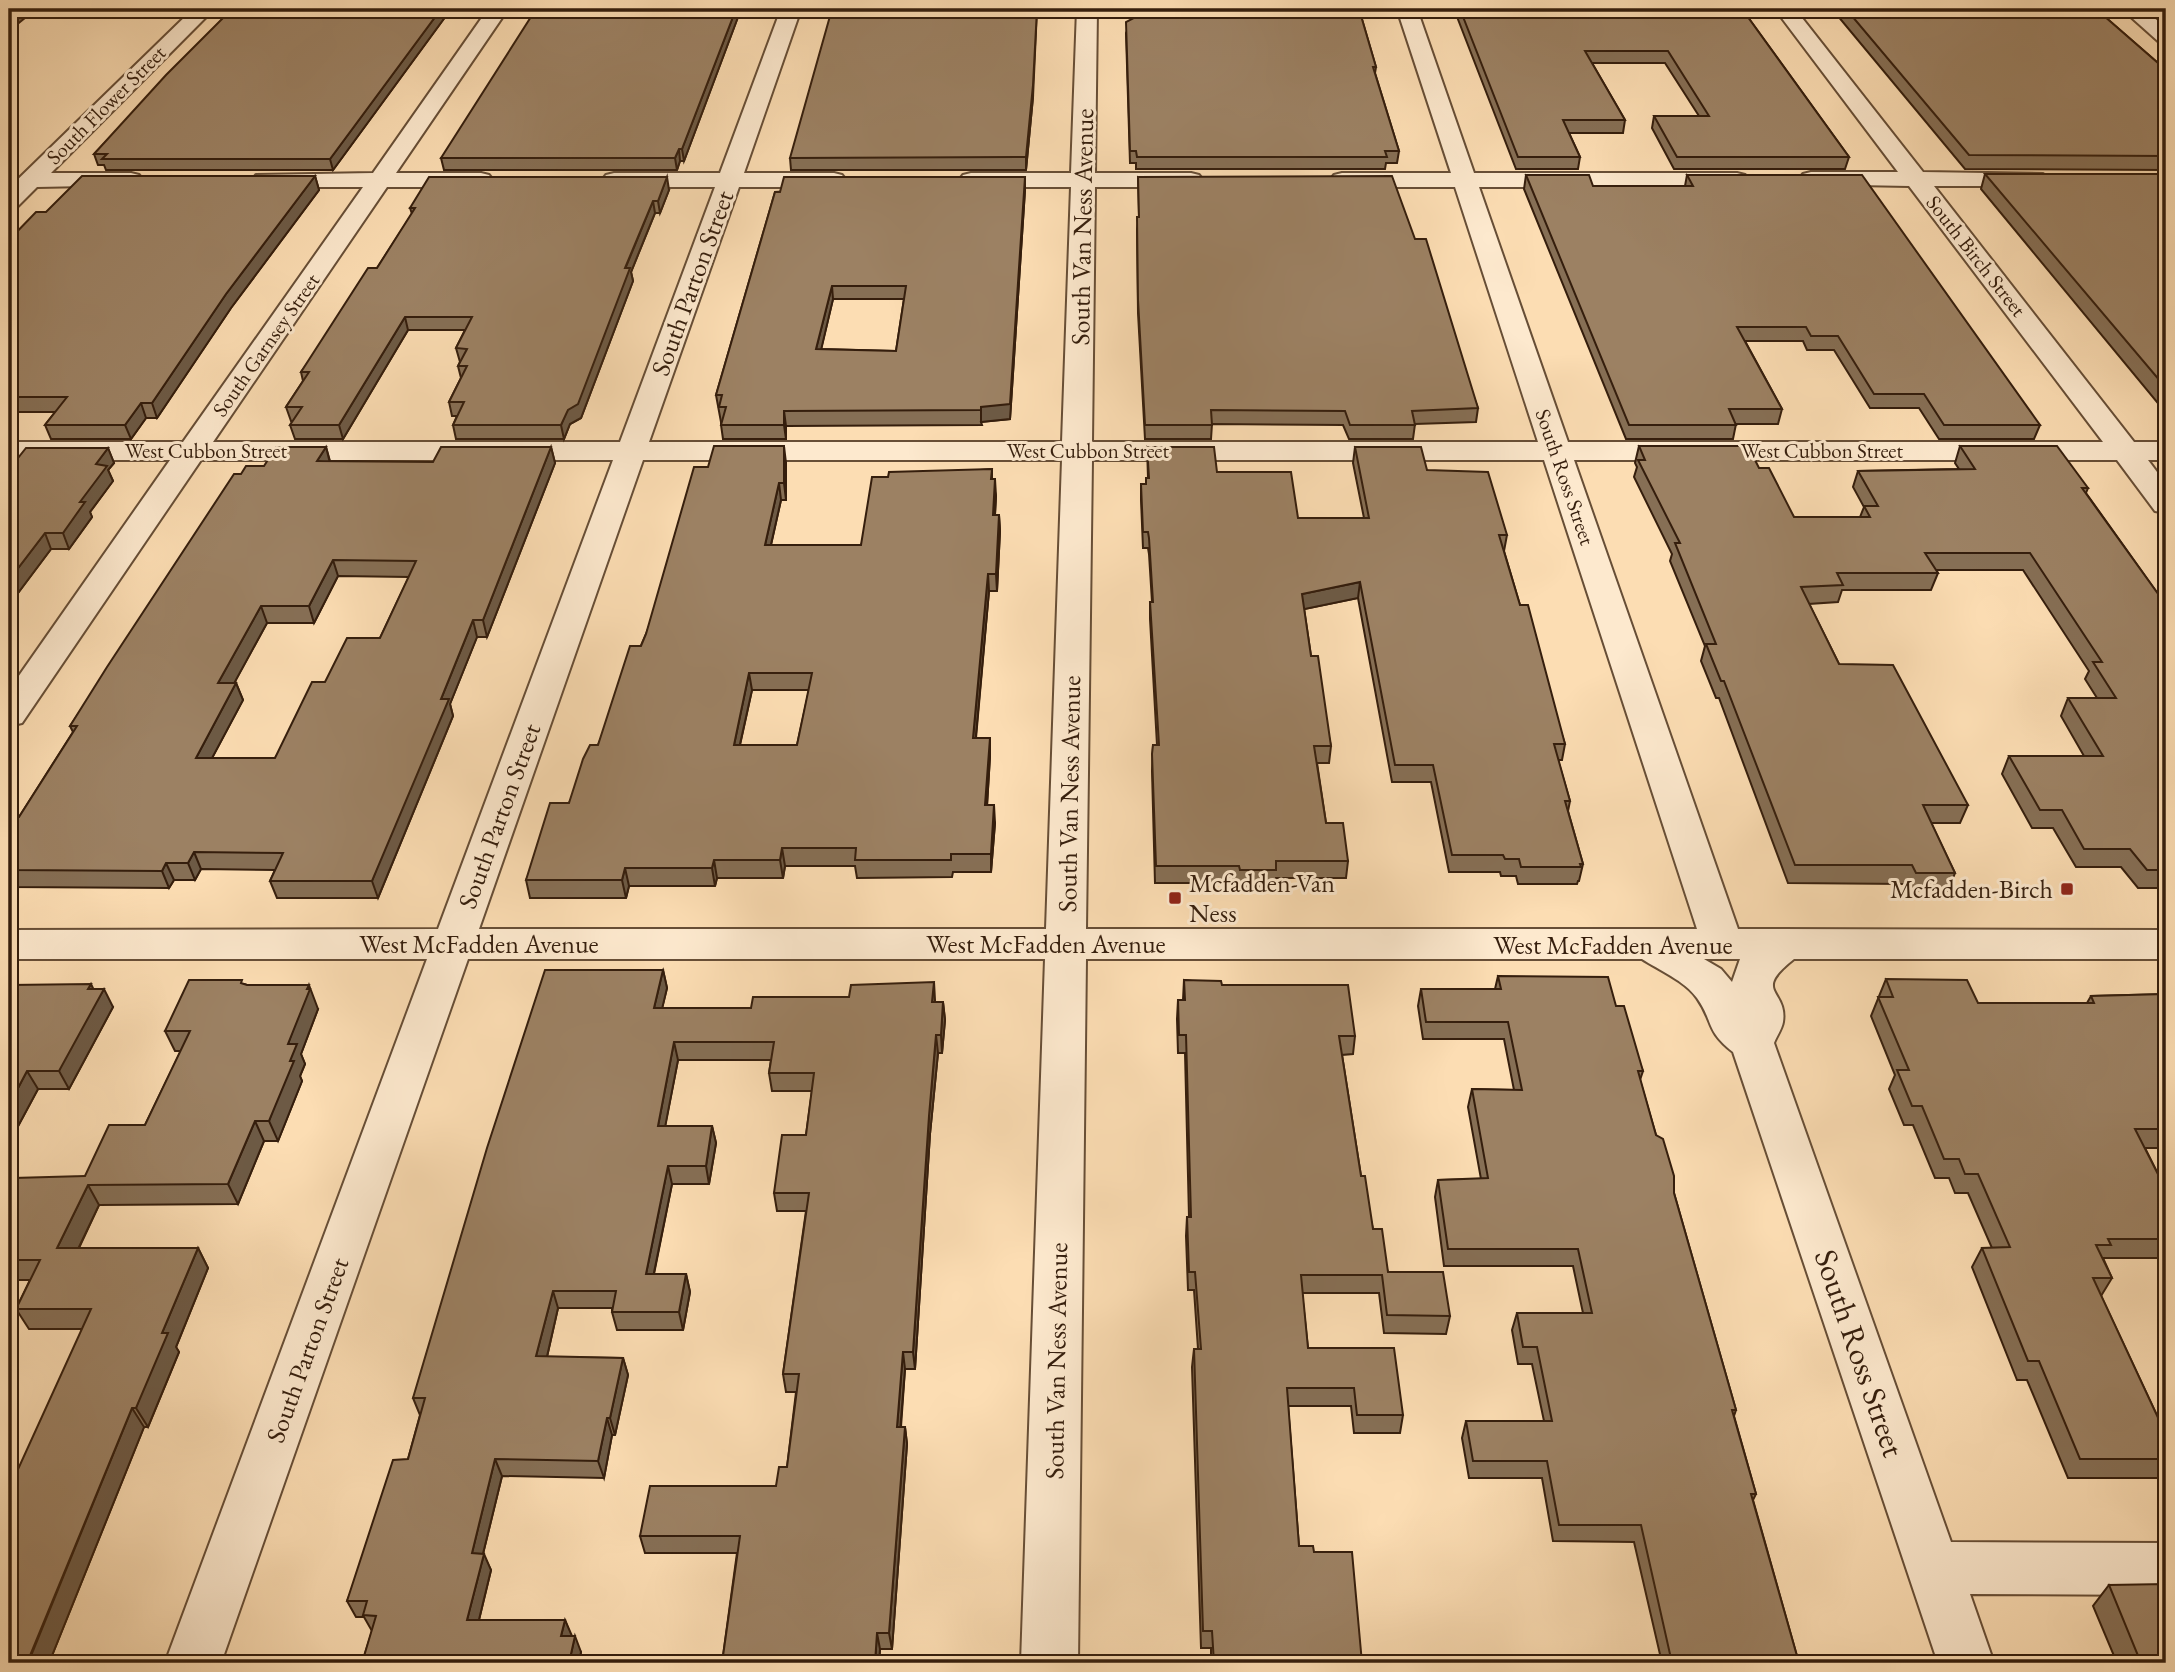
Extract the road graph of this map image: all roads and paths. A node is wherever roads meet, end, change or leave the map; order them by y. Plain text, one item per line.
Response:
1 (204, 9) edge
2 (498, 9) edge
3 (791, 9) edge
4 (1087, 9) edge
5 (1407, 9) edge
6 (1785, 9) edge
7 (2132, 9) edge
8 (2166, 38) edge
9 (15, 161) dead end
10 (49, 161) junction
11 (1917, 179) junction
12 (2063, 179) edge
13 (29, 180) junction
14 (151, 180) edge
15 (245, 180) edge
16 (380, 180) junction
17 (505, 180) edge
18 (589, 180) edge
19 (729, 180) junction
20 (852, 180) edge
21 (947, 180) edge
22 (1083, 180) junction
23 (1218, 180) edge
24 (1313, 180) edge
25 (1465, 180) junction
26 (1764, 180) edge
27 (1792, 180) edge
28 (9, 201) edge
29 (9, 451) edge
30 (192, 451) junction
31 (631, 451) junction
32 (1077, 451) junction
33 (1557, 451) junction
34 (2126, 452) junction
35 (2166, 452) edge
36 (2166, 504) edge
37 (9, 715) edge
38 (9, 944) edge
39 (453, 944) junction
40 (1065, 944) junction
41 (2166, 944) edge
42 (1652, 945) junction
43 (1723, 945) junction
44 (1784, 945) junction
45 (1752, 1043) junction
46 (1934, 1568) junction
47 (2166, 1569) edge
48 (193, 1663) edge
49 (1049, 1663) edge
50 (1966, 1663) edge

1 - 10 street, South Flower Street
2 - 16 street, South Garnsey Street
3 - 19 street, South Parton Street
4 - 22 street, South Van Ness Avenue
5 - 25 street, South Ross Street
6 - 11 street, South Birch Street
7 - 8 street
9 - 10 street
10 - 13 street, South Flower Street
11 - 12 street
11 - 27 street
11 - 34 street, South Birch Street
13 - 14 street
13 - 28 street, South Flower Street
15 - 16 street
16 - 17 street
16 - 30 street, South Garnsey Street
18 - 19 street
19 - 20 street
19 - 31 street, South Parton Street
21 - 22 street
22 - 23 street
22 - 32 street, South Van Ness Avenue
24 - 25 street
25 - 26 street
25 - 33 street, South Ross Street
29 - 30 street, West Cubbon Street
30 - 31 street, West Cubbon Street
30 - 37 street, South Garnsey Street
31 - 32 street, West Cubbon Street
31 - 39 street, South Parton Street
32 - 33 street, West Cubbon Street
32 - 40 street, South Van Ness Avenue
33 - 34 street, West Cubbon Street
33 - 43 street, South Ross Street
34 - 35 street, West Cubbon Street
34 - 36 street, South Birch Street
38 - 39 street, West McFadden Avenue
39 - 40 street, West McFadden Avenue
39 - 48 street, South Parton Street
40 - 42 street, West McFadden Avenue
40 - 49 street, South Van Ness Avenue
41 - 44 street, West McFadden Avenue
42 - 43 street, West McFadden Avenue
42 - 45 street, South Ross Street
43 - 44 street, West McFadden Avenue
44 - 45 street
45 - 46 street, South Ross Street
46 - 47 street
46 - 50 street, South Ross Street

